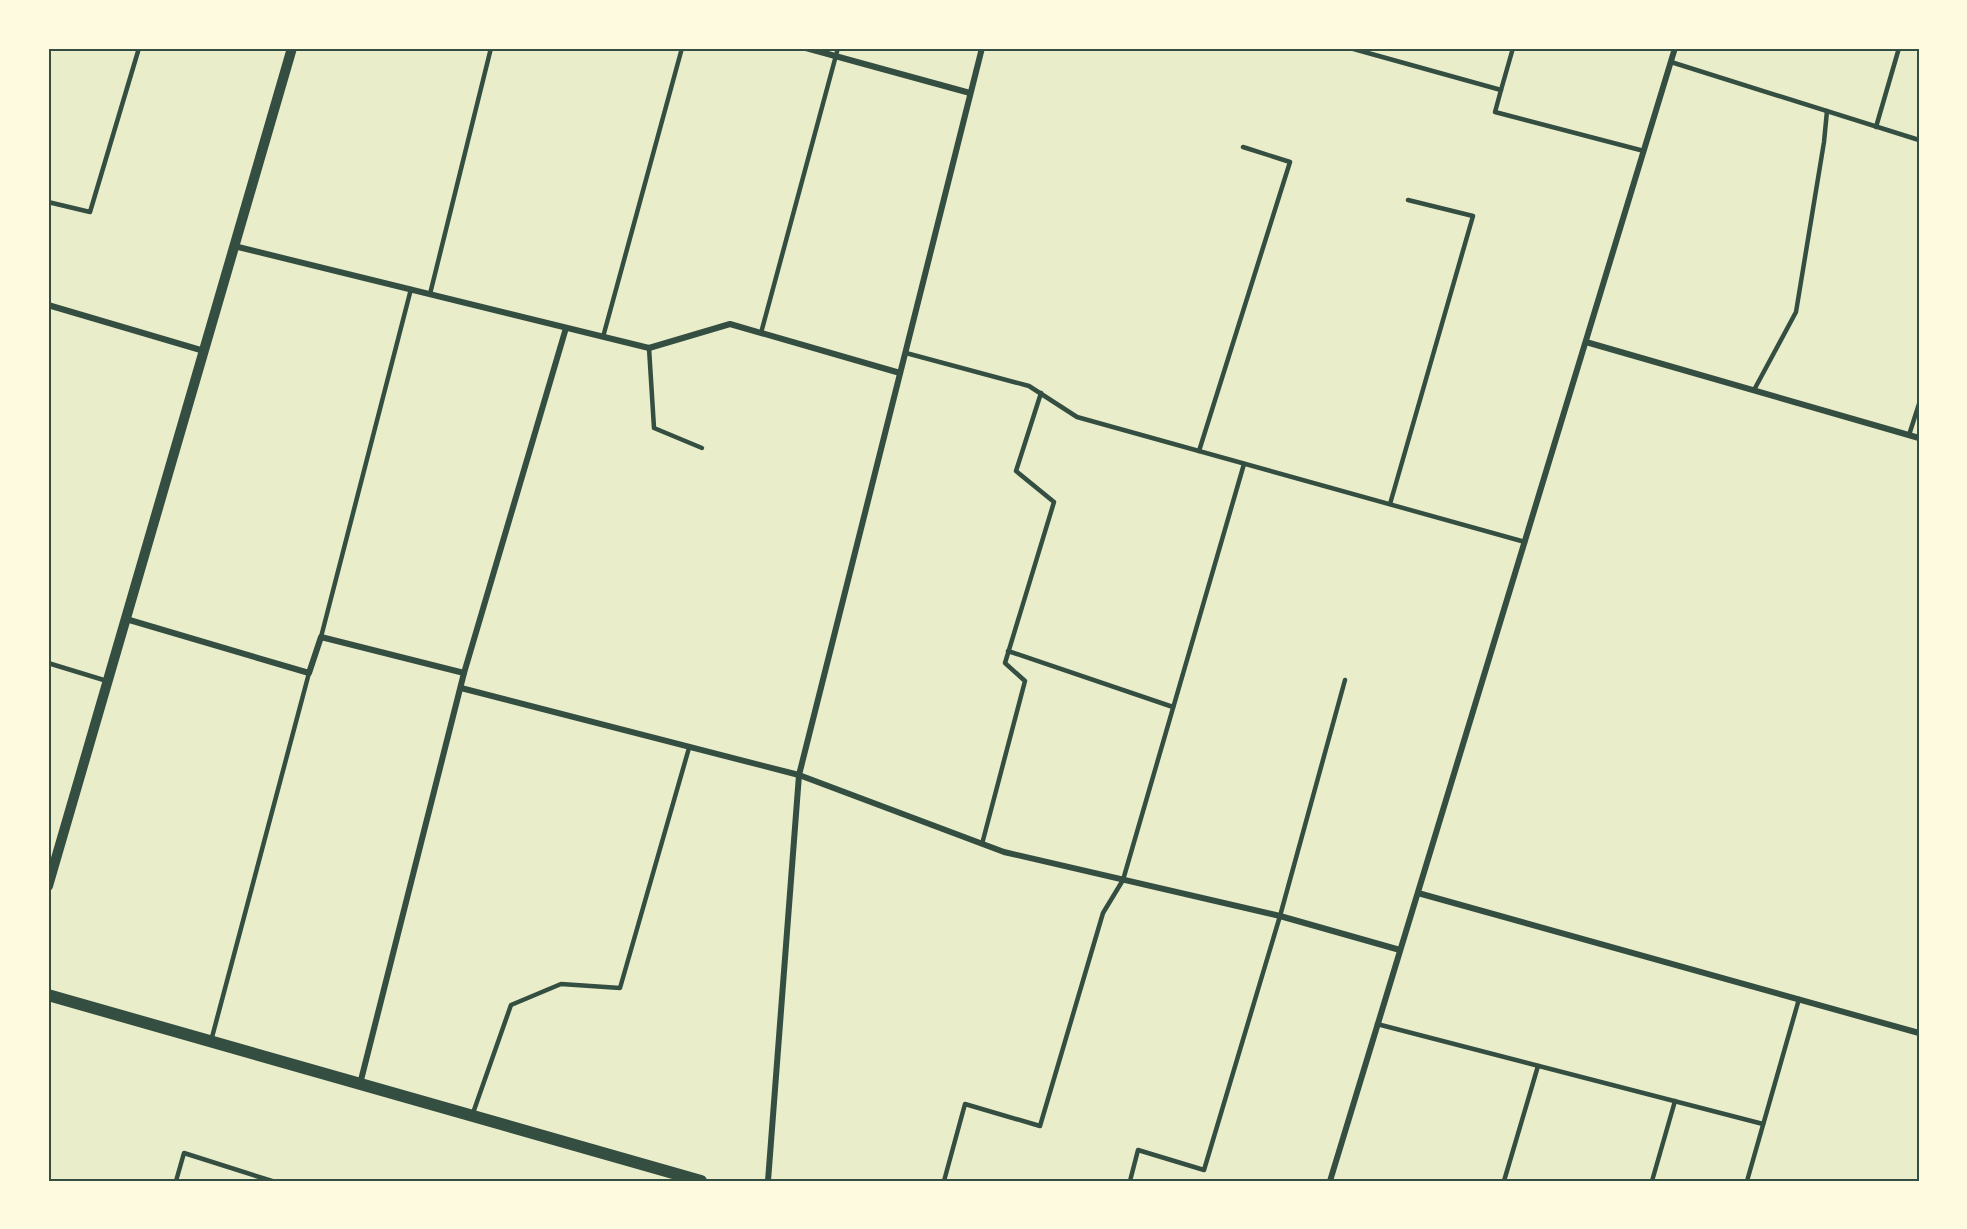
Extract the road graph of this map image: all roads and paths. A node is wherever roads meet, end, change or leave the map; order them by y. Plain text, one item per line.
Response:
1 (139, 48) edge
2 (292, 48) edge
3 (491, 48) edge
4 (682, 48) edge
5 (806, 48) edge
6 (838, 48) edge
7 (982, 48) edge
8 (1350, 48) edge
9 (1513, 48) edge
10 (1675, 48) edge
11 (1899, 48) edge
12 (836, 56) junction
13 (1671, 62) junction
14 (1501, 90) junction
15 (970, 93) junction
16 (1827, 111) junction
17 (1876, 127) junction
18 (1919, 140) edge
19 (1243, 147) dead end
20 (1644, 151) junction
21 (1408, 200) dead end
22 (48, 202) edge
23 (234, 246) junction
24 (411, 289) junction
25 (430, 294) junction
26 (48, 305) edge
27 (566, 328) junction
28 (761, 333) junction
29 (603, 337) junction
30 (1586, 342) junction
31 (649, 348) junction
32 (204, 351) junction
33 (906, 352) junction
34 (900, 373) junction
35 (1754, 390) junction
36 (1041, 393) junction
37 (1919, 404) edge
38 (1909, 435) junction
39 (1919, 438) edge
40 (702, 448) dead end
41 (1199, 451) junction
42 (1244, 464) junction
43 (1390, 504) junction
44 (1525, 542) junction
45 (126, 619) junction
46 (321, 637) junction
47 (1008, 651) junction
48 (48, 663) edge
49 (309, 673) junction
50 (464, 673) junction
51 (107, 681) junction
52 (1345, 681) dead end
53 (461, 688) junction
54 (1173, 707) junction
55 (689, 748) junction
56 (799, 776) junction
57 (982, 844) junction
58 (1123, 880) junction
59 (48, 886) edge
60 (1418, 892) junction
61 (1280, 916) junction
62 (1400, 950) junction
63 (48, 995) edge
64 (1798, 999) junction
65 (1377, 1024) junction
66 (1919, 1033) edge
67 (211, 1041) junction
68 (1538, 1066) junction
69 (360, 1084) junction
70 (1675, 1101) junction
71 (472, 1116) junction
72 (1763, 1124) junction
73 (176, 1181) edge
74 (272, 1181) edge
75 (701, 1181) edge
76 (768, 1181) edge
77 (944, 1181) edge
78 (1130, 1181) edge
79 (1330, 1181) edge
80 (1504, 1181) edge
81 (1652, 1181) edge
82 (1747, 1181) edge

1 - 22 lane
2 - 23 street
3 - 25 lane
4 - 29 lane
5 - 12 street
6 - 12 lane
7 - 15 street
8 - 14 lane
9 - 14 lane
10 - 13 street
11 - 17 lane
12 - 15 street
12 - 28 lane
13 - 16 lane
13 - 20 street
14 - 20 lane
15 - 33 street
16 - 17 lane
16 - 35 lane
17 - 18 lane
19 - 41 lane
20 - 30 street
21 - 43 lane
23 - 24 street
23 - 32 street
24 - 25 street
24 - 46 lane
25 - 27 street
26 - 32 street
27 - 29 street
27 - 50 street
28 - 31 street
28 - 34 street
29 - 31 street
30 - 35 street
30 - 44 street
31 - 40 lane
32 - 45 street
33 - 34 street
33 - 36 lane
34 - 56 street
35 - 38 street
36 - 41 lane
36 - 47 lane
37 - 38 lane
38 - 39 street
41 - 42 lane
42 - 43 lane
42 - 54 lane
43 - 44 lane
44 - 60 street
45 - 49 street
45 - 51 street
46 - 49 street
46 - 50 street
47 - 54 lane
47 - 57 lane
48 - 51 lane
49 - 67 lane
50 - 53 street
51 - 59 street
52 - 61 lane
53 - 55 street
53 - 69 street
54 - 58 lane
55 - 56 street
55 - 71 lane
56 - 57 street
56 - 76 street
57 - 58 street
58 - 61 street
58 - 77 lane
60 - 62 street
60 - 64 street
61 - 62 street
61 - 78 lane
62 - 65 street
63 - 67 main road
64 - 66 street
64 - 72 lane
65 - 68 lane
65 - 79 street
67 - 69 main road
68 - 70 lane
68 - 80 lane
69 - 71 main road
70 - 72 lane
70 - 81 lane
71 - 75 main road
72 - 82 lane
73 - 74 lane

